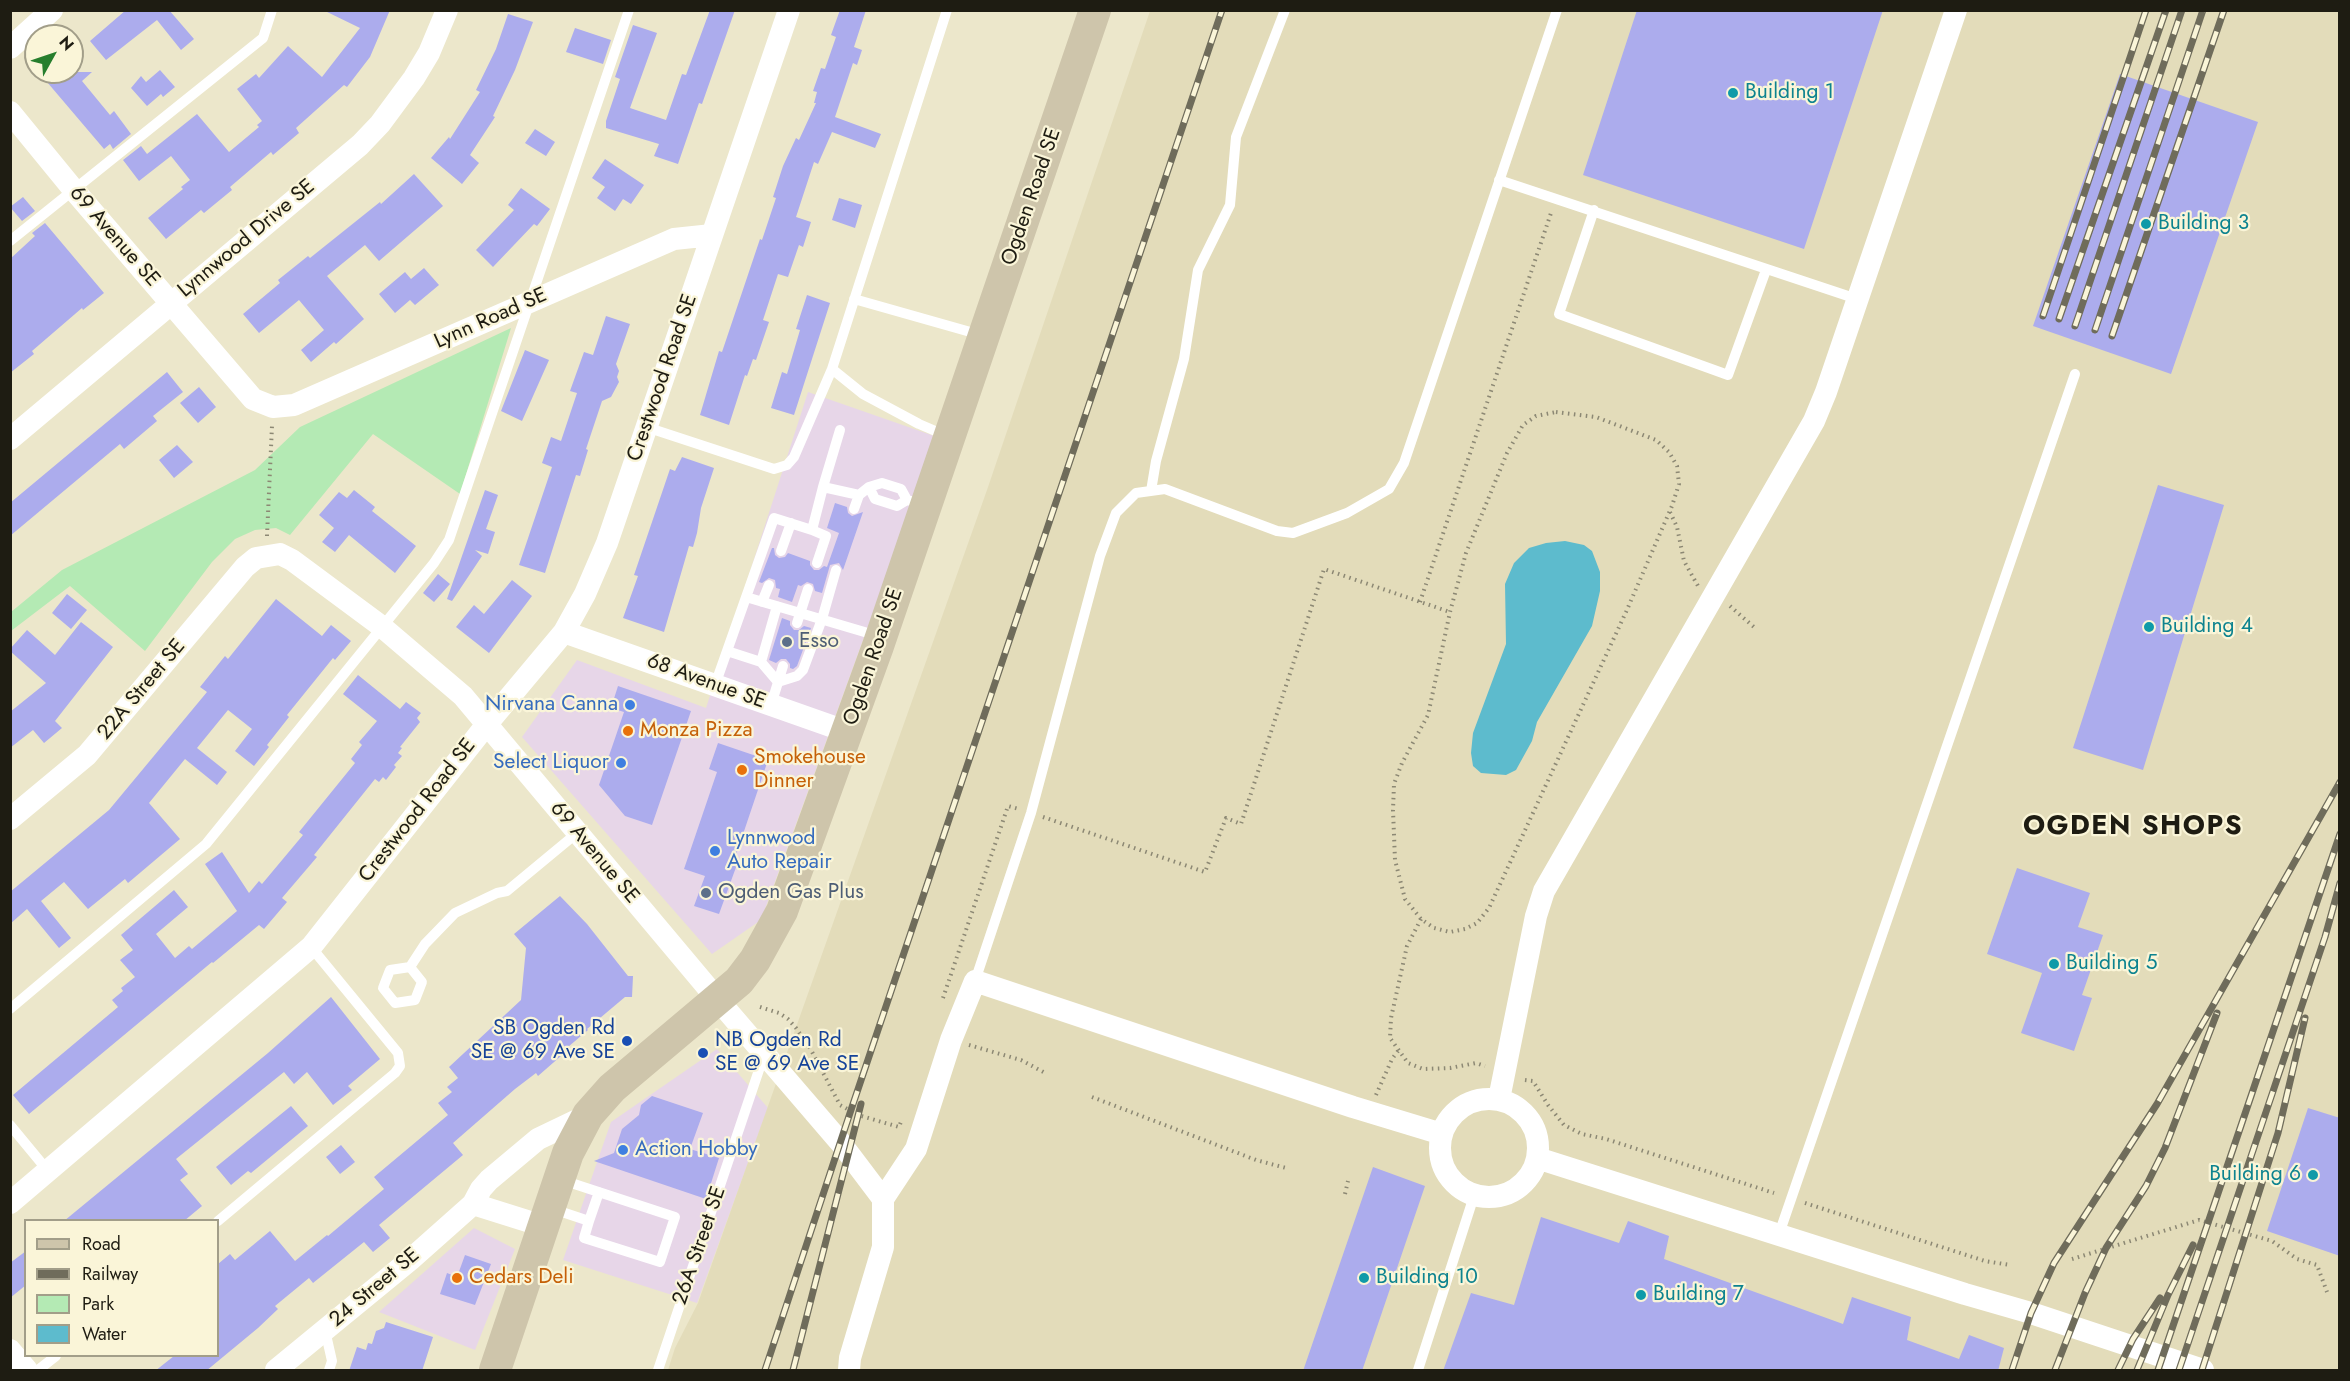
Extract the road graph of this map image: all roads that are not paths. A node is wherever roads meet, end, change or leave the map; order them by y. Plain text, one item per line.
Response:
1 (52, 10) edge
2 (272, 10) edge
3 (447, 10) edge
4 (629, 10) edge
5 (789, 10) edge
6 (1095, 10) edge
7 (1285, 10) edge
8 (1557, 10) edge
9 (1956, 10) edge
10 (943, 12) edge
11 (10, 48) edge
12 (10, 112) edge
13 (1499, 180) junction
14 (73, 189) junction
15 (1594, 210) junction
16 (712, 235) junction
17 (10, 241) edge
18 (1766, 270) junction
19 (854, 299) junction
20 (1857, 299) junction
21 (530, 302) junction
22 (171, 303) junction
23 (984, 336) junction
24 (832, 369) junction
25 (2074, 374) dead end
26 (273, 407) joint
27 (646, 427) junction
28 (840, 430) dead end
29 (950, 437) junction
30 (10, 439) edge
31 (823, 487) junction
32 (868, 488) junction
33 (1151, 491) junction
34 (859, 495) junction
35 (917, 502) junction
36 (854, 509) dead end
37 (791, 523) junction
38 (812, 530) junction
39 (781, 551) dead end
40 (266, 556) joint
41 (817, 563) dead end
42 (836, 570) dead end
43 (769, 585) dead end
44 (808, 588) dead end
45 (746, 597) junction
46 (762, 602) junction
47 (777, 606) junction
48 (799, 618) junction
49 (822, 619) junction
50 (381, 626) junction
51 (564, 632) junction
52 (881, 637) junction
53 (727, 651) junction
54 (761, 662) junction
55 (783, 666) dead end
56 (778, 682) junction
57 (715, 685) junction
58 (771, 705) junction
59 (487, 724) junction
60 (848, 732) junction
61 (10, 819) edge
62 (577, 833) junction
63 (311, 947) junction
64 (410, 967) dead end
65 (975, 981) junction
66 (718, 1000) junction
67 (10, 1009) edge
68 (765, 1054) junction
69 (1499, 1099) junction
70 (588, 1115) junction
71 (10, 1125) edge
72 (1442, 1134) junction
73 (1537, 1158) junction
74 (48, 1171) junction
75 (599, 1192) junction
76 (1474, 1196) junction
77 (883, 1198) junction
78 (10, 1203) edge
79 (473, 1204) junction
80 (551, 1204) junction
81 (219, 1220) edge
82 (589, 1221) junction
83 (1779, 1234) junction
84 (325, 1330) junction
85 (10, 1350) edge
86 (55, 1357) edge
87 (27, 1371) edge
88 (38, 1371) edge
89 (276, 1371) edge
90 (329, 1371) edge
91 (495, 1371) edge
92 (658, 1371) edge
93 (849, 1371) edge
94 (1418, 1371) edge
95 (2203, 1371) edge

1 - 11 street
2 - 14 lane
3 - 22 street, Lynnwood Drive SE
4 - 21 lane
5 - 16 street, Crestwood Road SE
6 - 23 street, Ogden Road SE
7 - 33 lane
8 - 13 lane
9 - 20 street
10 - 19 lane
12 - 14 street, 69 Avenue SE
13 - 15 lane
13 - 33 lane
14 - 17 lane
14 - 22 street, 69 Avenue SE
15 - 18 lane
15 - 18 lane
16 - 21 street, Lynn Road SE
16 - 27 street, Crestwood Road SE
18 - 20 lane
19 - 23 lane
19 - 24 lane
20 - 69 street
21 - 26 street, Lynn Road SE
21 - 50 lane
22 - 26 street, 69 Avenue SE
22 - 30 street, Lynnwood Drive SE
23 - 29 street, Ogden Road SE
24 - 27 lane
24 - 29 lane
25 - 83 lane
27 - 51 street, Crestwood Road SE
28 - 31 lane
29 - 35 street, Ogden Road SE
31 - 34 lane
31 - 38 lane
32 - 34 lane
32 - 35 lane
32 - 35 lane
33 - 65 lane
34 - 36 lane
35 - 52 street, Ogden Road SE
37 - 38 lane
37 - 39 lane
37 - 45 lane
38 - 41 lane
40 - 50 street, 69 Avenue SE
40 - 61 street, 22A Street SE
42 - 49 lane
43 - 46 lane
44 - 48 lane
45 - 46 lane
45 - 53 lane
46 - 47 lane
47 - 48 lane
47 - 54 lane
48 - 49 lane
49 - 52 lane
49 - 56 lane
50 - 59 street, 69 Avenue SE
50 - 67 lane
51 - 57 street, 68 Avenue SE
51 - 59 street, Crestwood Road SE
52 - 60 street, Ogden Road SE
53 - 54 lane
53 - 57 lane
54 - 56 lane
55 - 56 lane
56 - 58 lane
57 - 58 street, 68 Avenue SE
58 - 60 street, 68 Avenue SE
59 - 62 street, 69 Avenue SE
59 - 63 street, Crestwood Road SE
60 - 66 street, Ogden Road SE
62 - 64 lane
62 - 66 street, 69 Avenue SE
63 - 74 street, Crestwood Road SE
63 - 81 lane
65 - 72 street
65 - 77 street
66 - 68 street, 69 Avenue SE
66 - 70 street, Ogden Road SE
68 - 77 street, 69 Avenue SE
68 - 92 lane, 26A Street SE
69 - 72 street
69 - 73 street
70 - 79 street, 24 Street SE
70 - 80 street, Ogden Road SE
71 - 74 lane
72 - 76 street
73 - 76 street
73 - 83 street
74 - 78 street, Crestwood Road SE
75 - 80 lane
75 - 82 lane
75 - 82 lane
76 - 94 lane
77 - 93 street
79 - 80 street
79 - 84 street, 24 Street SE
80 - 82 lane
80 - 91 street, Ogden Road SE
83 - 95 street
84 - 89 street, 24 Street SE
84 - 90 lane
85 - 87 street
86 - 88 lane

